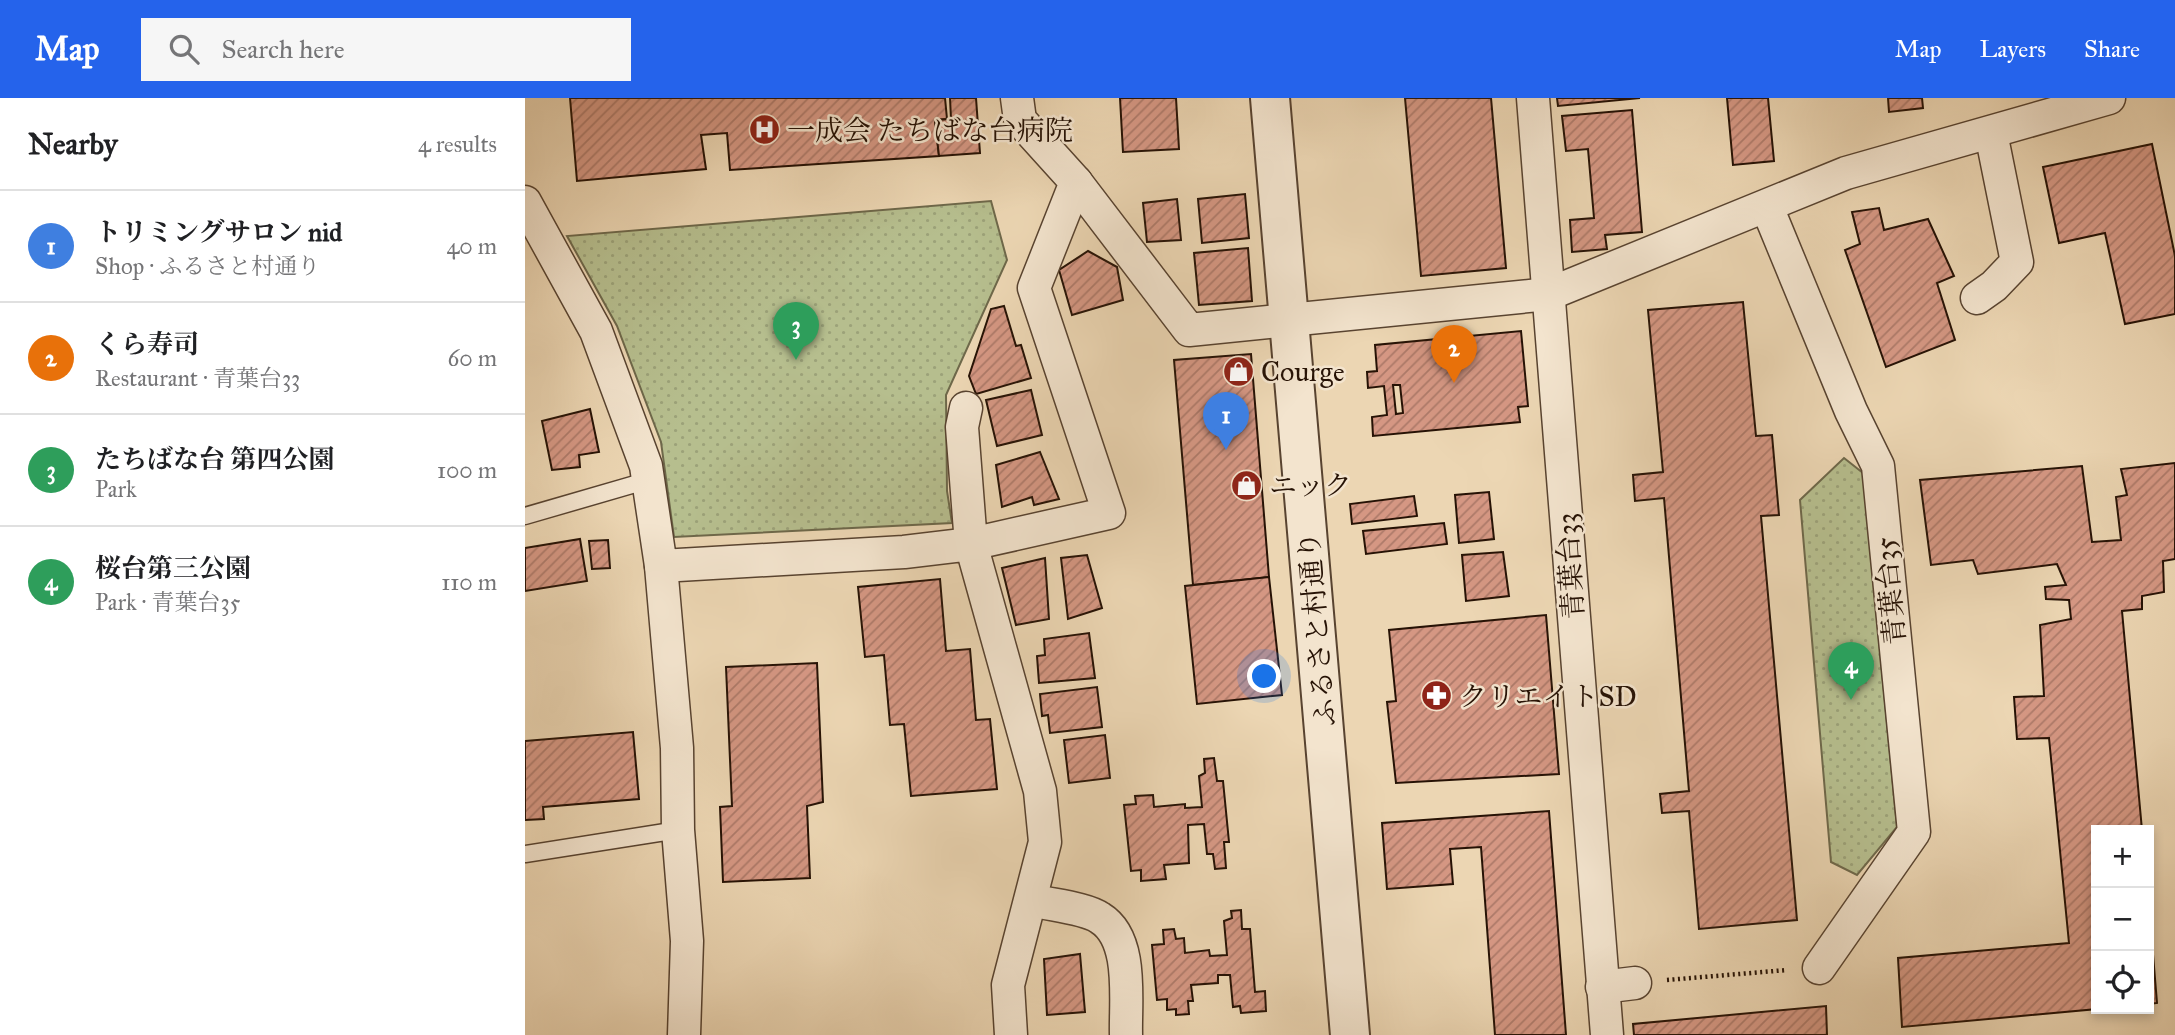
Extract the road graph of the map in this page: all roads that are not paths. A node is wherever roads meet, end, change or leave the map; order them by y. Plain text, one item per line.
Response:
1 (1017, 98) edge
2 (1271, 98) edge
3 (1533, 98) edge
4 (2109, 98) edge
5 (1991, 133) junction
6 (1076, 182) junction
7 (1767, 207) junction
8 (526, 208) edge
9 (1549, 294) junction
10 (1977, 298) dead end
11 (1291, 319) junction
12 (966, 408) dead end
13 (649, 480) junction
14 (525, 516) edge
15 (971, 544) junction
16 (661, 566) junction
17 (678, 830) junction
18 (525, 854) edge
19 (1032, 900) junction
20 (1819, 968) road end
21 (1635, 983) road end
22 (1602, 987) junction
23 (684, 1035) edge
24 (1011, 1035) edge
25 (1126, 1035) edge
26 (1350, 1035) edge
27 (1607, 1035) edge

1 - 6 street
2 - 11 street, ふるさと村通り
3 - 9 street, 青葉台33
4 - 5 street
5 - 7 street
5 - 10 street
6 - 11 street
6 - 15 street
7 - 9 street
7 - 20 street, 青葉台35
8 - 13 street
9 - 11 street
9 - 22 street, 青葉台33
11 - 26 street, ふるさと村通り
12 - 15 street
13 - 14 lane
13 - 16 street
15 - 16 street
15 - 19 street
16 - 17 street
17 - 18 lane
17 - 23 street
19 - 24 street
19 - 25 street
21 - 22 street
22 - 27 street, 青葉台33

